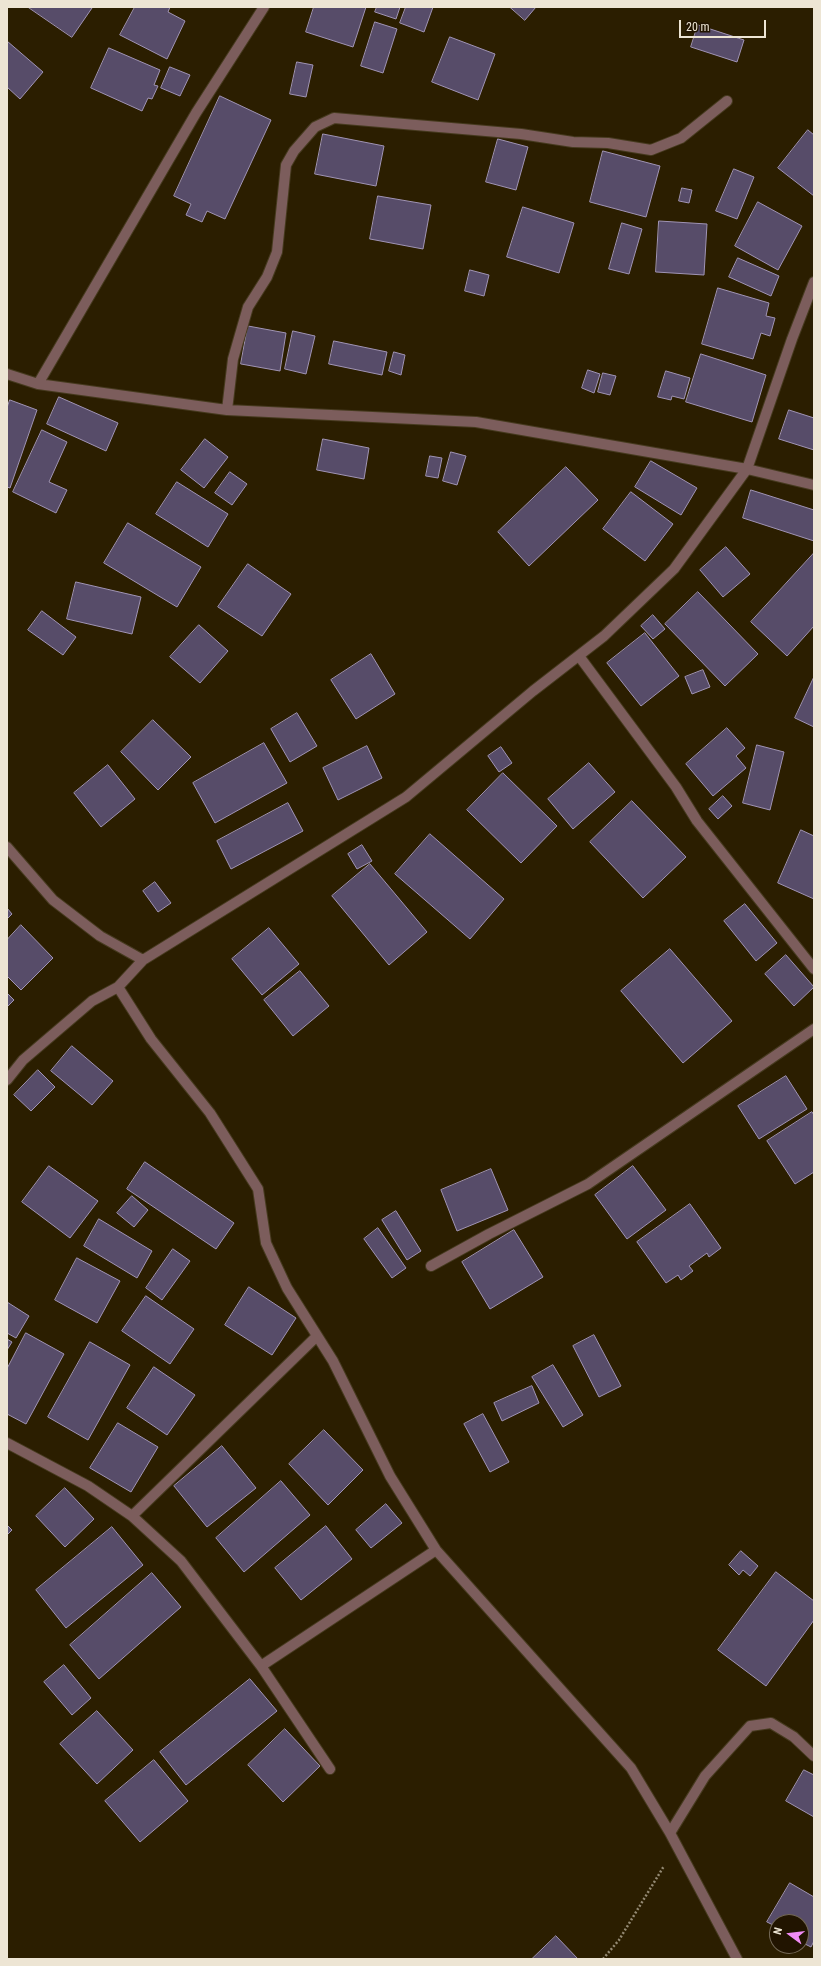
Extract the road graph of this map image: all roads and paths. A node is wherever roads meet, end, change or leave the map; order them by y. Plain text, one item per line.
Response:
1 (264, 7) edge
2 (727, 101) dead end
3 (814, 282) edge
4 (7, 374) edge
5 (38, 384) junction
6 (227, 410) junction
7 (747, 468) junction
8 (814, 485) edge
9 (579, 656) junction
10 (7, 847) edge
11 (143, 960) junction
12 (812, 962) edge
13 (118, 987) junction
14 (814, 1029) edge
15 (7, 1080) edge
16 (431, 1266) dead end
17 (317, 1336) junction
18 (7, 1443) edge
19 (132, 1516) junction
20 (436, 1550) junction
21 (261, 1666) junction
22 (814, 1756) edge
23 (330, 1769) dead end
24 (670, 1833) junction
25 (603, 1959) edge
26 (736, 1959) edge

1 - 5 street
2 - 6 street
3 - 7 street
4 - 5 street
5 - 6 street
6 - 7 street
7 - 8 street
7 - 9 street
9 - 11 street
9 - 12 street
10 - 11 street
11 - 13 street
13 - 15 street
13 - 17 street
14 - 16 street
17 - 19 street
17 - 20 street
18 - 19 street
19 - 21 street
20 - 21 street
20 - 24 street
21 - 23 street
22 - 24 street
24 - 25 path
24 - 26 street

